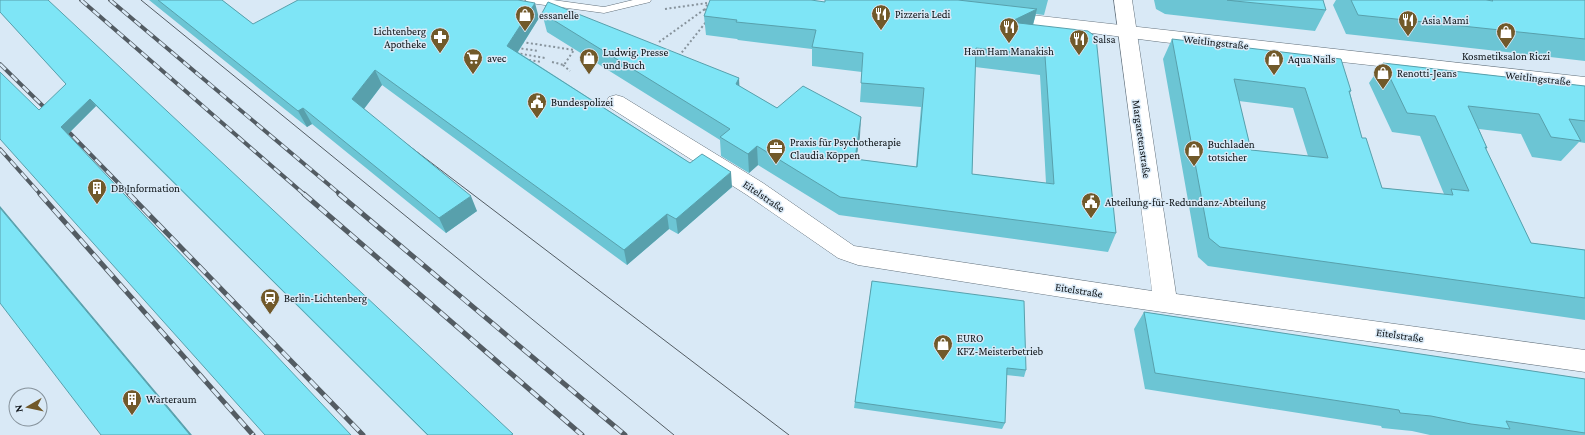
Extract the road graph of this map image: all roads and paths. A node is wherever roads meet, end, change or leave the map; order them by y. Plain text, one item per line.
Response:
1 (530, 0) edge
2 (646, 0) edge
3 (1124, 0) edge
4 (708, 3) edge
5 (705, 9) junction
6 (987, 15) edge
7 (1128, 32) junction
8 (522, 42) dead end
9 (659, 42) dead end
10 (515, 47) edge
11 (538, 51) dead end
12 (512, 52) edge
13 (545, 58) dead end
14 (526, 60) edge
15 (674, 61) edge
16 (542, 62) dead end
17 (552, 62) dead end
18 (564, 65) junction
19 (570, 71) dead end
20 (1585, 83) edge
21 (616, 102) dead end
22 (1166, 302) junction
23 (1585, 361) edge

1 - 2 lane
3 - 7 street, Margaretenstraße
4 - 5 path
5 - 9 path
5 - 15 path
6 - 7 street, Weitlingstraße
7 - 20 street, Weitlingstraße
7 - 22 street, Margaretenstraße
8 - 18 path
10 - 11 path
12 - 13 path
14 - 16 path
17 - 18 path
18 - 19 path
21 - 22 street, Eitelstraße
22 - 23 street, Eitelstraße

